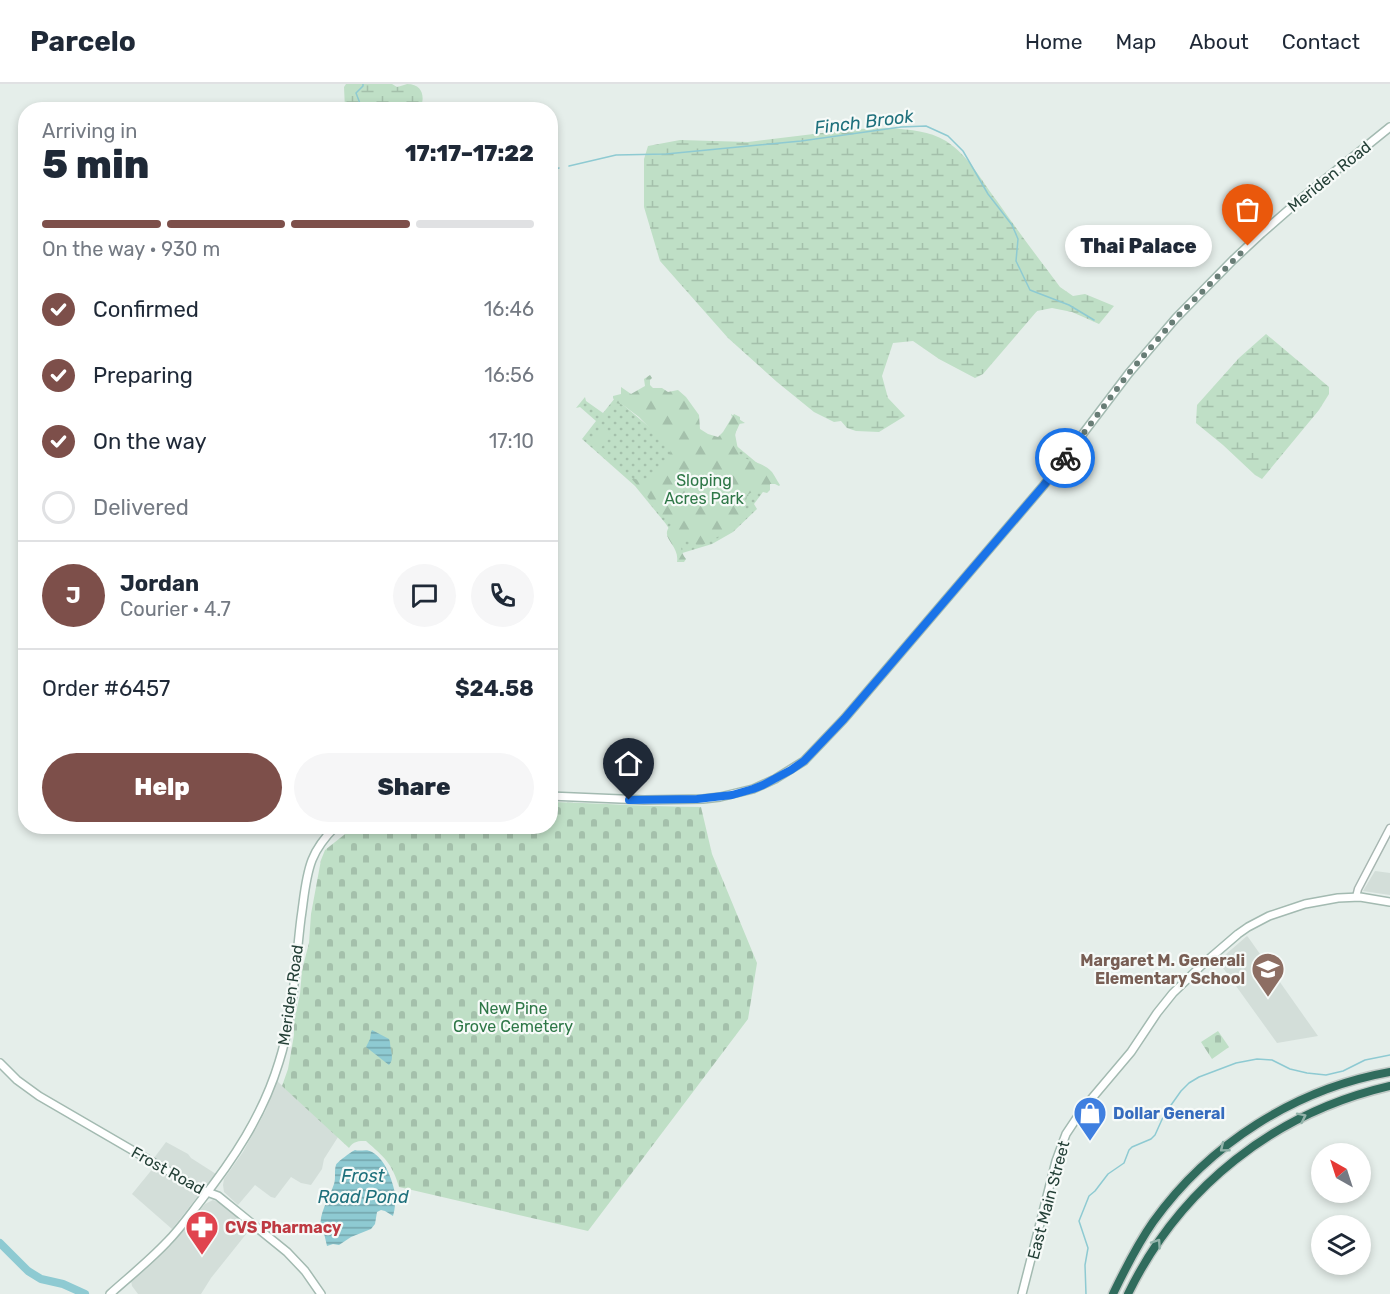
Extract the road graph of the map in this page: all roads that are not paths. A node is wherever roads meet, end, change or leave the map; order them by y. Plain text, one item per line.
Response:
1 (1390, 127) edge
2 (558, 796) edge
3 (1390, 828) edge
4 (328, 834) edge
5 (1356, 897) junction
6 (1390, 902) edge
7 (0, 1063) edge
8 (1390, 1072) edge
9 (1390, 1086) edge
10 (208, 1192) junction
11 (110, 1294) edge
12 (321, 1294) edge
13 (1023, 1294) edge
14 (1113, 1294) edge
15 (1128, 1294) edge

1 - 2 main road, Meriden Road
3 - 5 street
4 - 10 main road, Meriden Road
5 - 6 main road, East Main Street
5 - 13 main road, East Main Street
7 - 10 main road, Frost Road
8 -> 14 highway
15 -> 9 highway
10 - 11 main road, Meriden Road
10 - 12 main road, Frost Road

